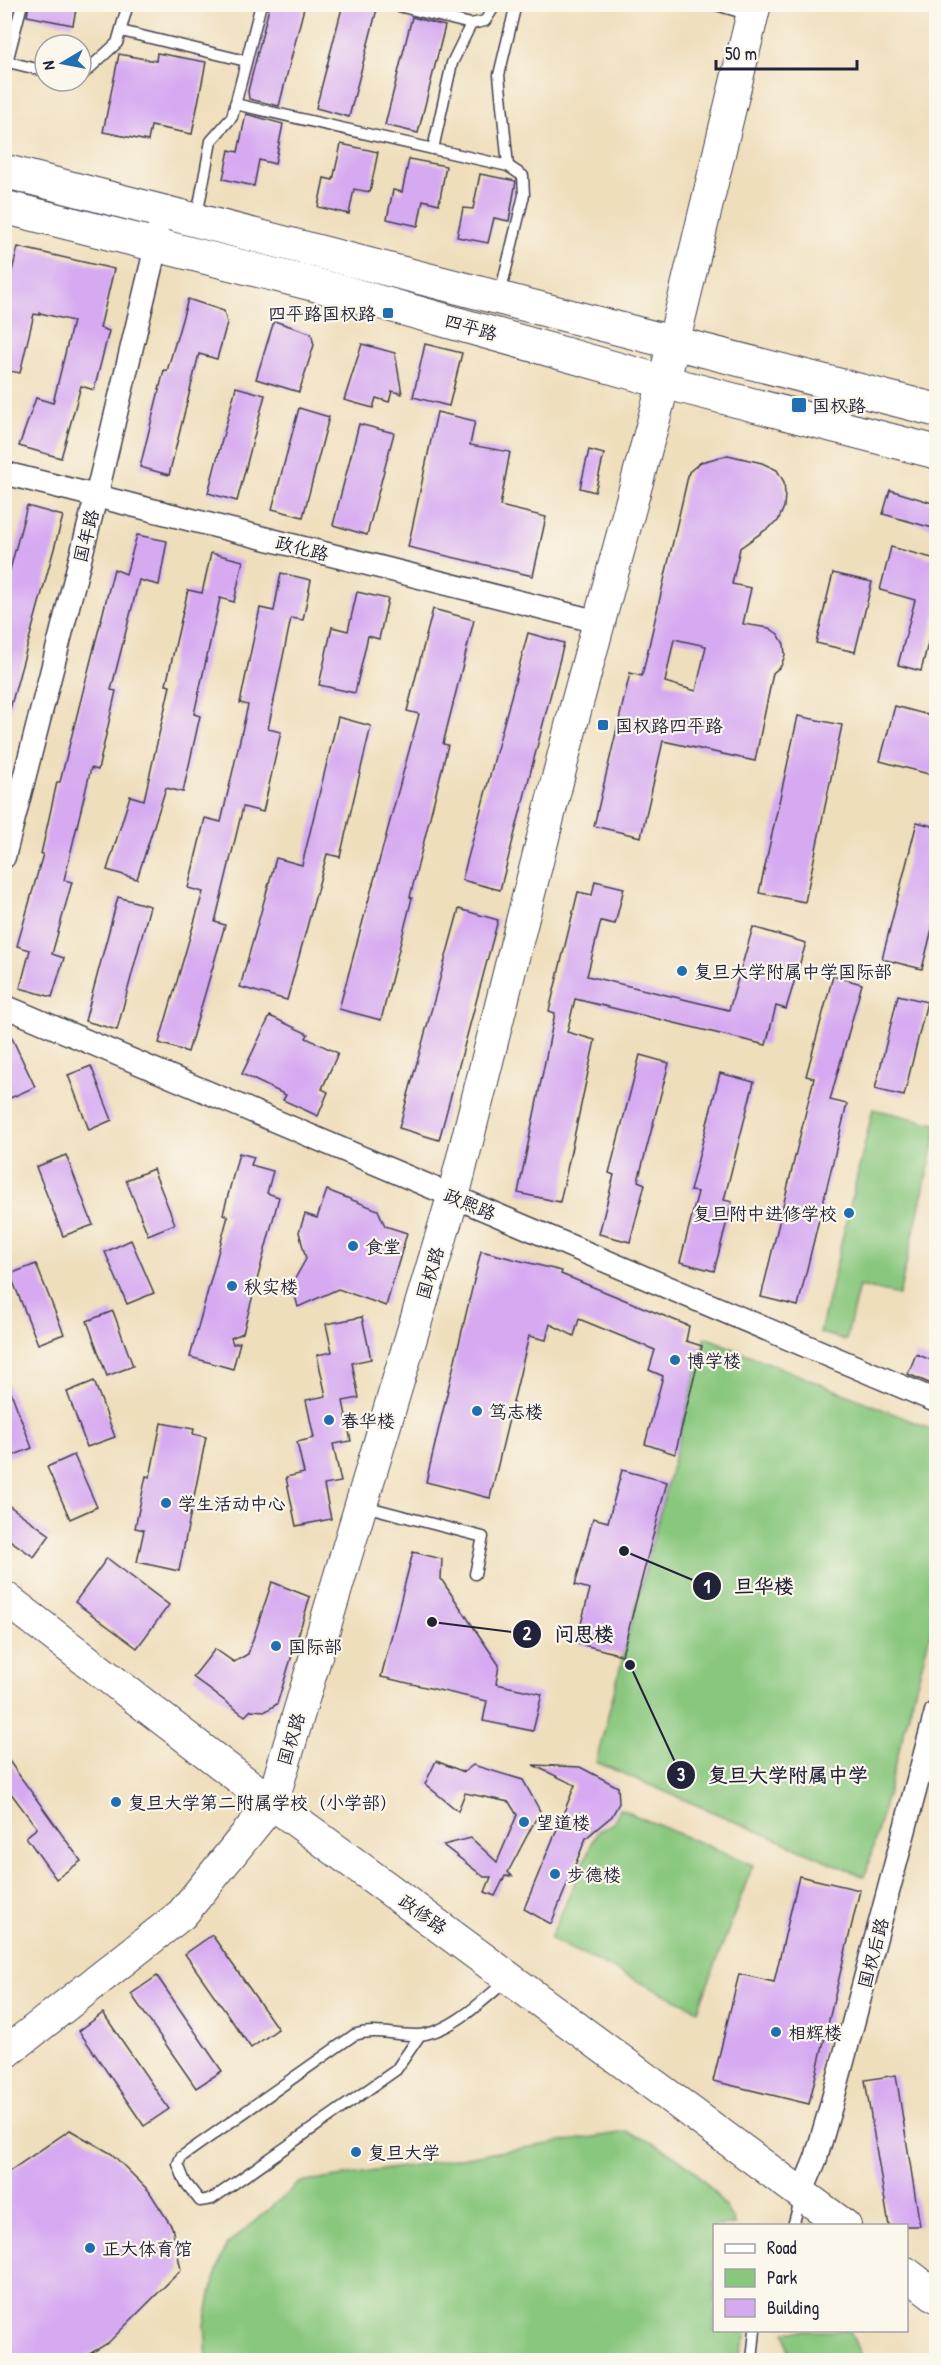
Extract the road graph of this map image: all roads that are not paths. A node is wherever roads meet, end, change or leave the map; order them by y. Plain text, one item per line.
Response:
1 (22, 4) edge
2 (128, 4) edge
3 (261, 4) edge
4 (390, 4) edge
5 (496, 4) edge
6 (516, 4) edge
7 (713, 4) edge
8 (753, 10) edge
9 (471, 24) junction
10 (121, 31) junction
11 (246, 61) junction
12 (6, 62) edge
13 (93, 65) edge
14 (33, 68) edge
15 (235, 104) junction
16 (433, 149) junction
17 (508, 166) junction
18 (4, 171) edge
19 (4, 207) edge
20 (158, 212) junction
21 (196, 222) junction
22 (156, 246) junction
23 (498, 300) junction
24 (671, 344) junction
25 (664, 382) junction
26 (936, 411) edge
27 (936, 452) edge
28 (4, 473) edge
29 (96, 497) junction
30 (599, 622) junction
31 (4, 858) edge
32 (4, 1006) edge
33 (453, 1197) junction
34 (936, 1401) edge
35 (361, 1505) junction
36 (475, 1574) dead end
37 (4, 1597) edge
38 (936, 1712) edge
39 (932, 1752) edge
40 (272, 1803) junction
41 (510, 1978) junction
42 (420, 2035) junction
43 (4, 2054) edge
44 (802, 2192) junction
45 (794, 2224) edge
46 (842, 2224) edge
47 (908, 2275) edge
48 (936, 2296) edge
49 (755, 2332) edge
50 (752, 2361) edge

1 - 12 lane
2 - 10 lane
3 - 11 lane
4 - 9 lane
5 - 9 lane
6 - 17 lane
7 - 8 lane
8 - 24 street
9 - 16 lane
10 - 11 lane
10 - 13 lane
11 - 15 lane
12 - 14 lane
15 - 16 lane
15 - 21 lane
16 - 17 lane
17 - 23 lane
18 - 20 main road, 四平路
19 - 22 main road, 四平路
20 - 21 main road, 四平路
20 - 22 street, 国年路
21 - 23 main road, 四平路
22 - 25 main road, 四平路
22 - 29 street, 国年路
23 - 24 main road, 四平路
24 - 25 street, 国权路
24 - 26 main road, 四平路
25 - 27 main road, 四平路
25 - 30 street, 国权路
28 - 29 street, 政化路
29 - 30 street, 政化路
29 - 31 street, 国年路
30 - 33 street, 国权路
32 - 33 street, 政熙路
33 - 34 street, 政熙路
33 - 35 street, 国权路
35 - 36 lane
35 - 40 street, 国权路
37 - 40 street, 政修路
38 - 39 street, 国权后路
39 - 44 street, 国权后路
40 - 41 street, 政修路
40 - 43 street, 国权路
41 - 42 lane
41 - 44 street, 政修路
42 - 42 lane
44 - 45 lane
44 - 46 street, 政修路
47 - 48 street
49 - 50 lane

